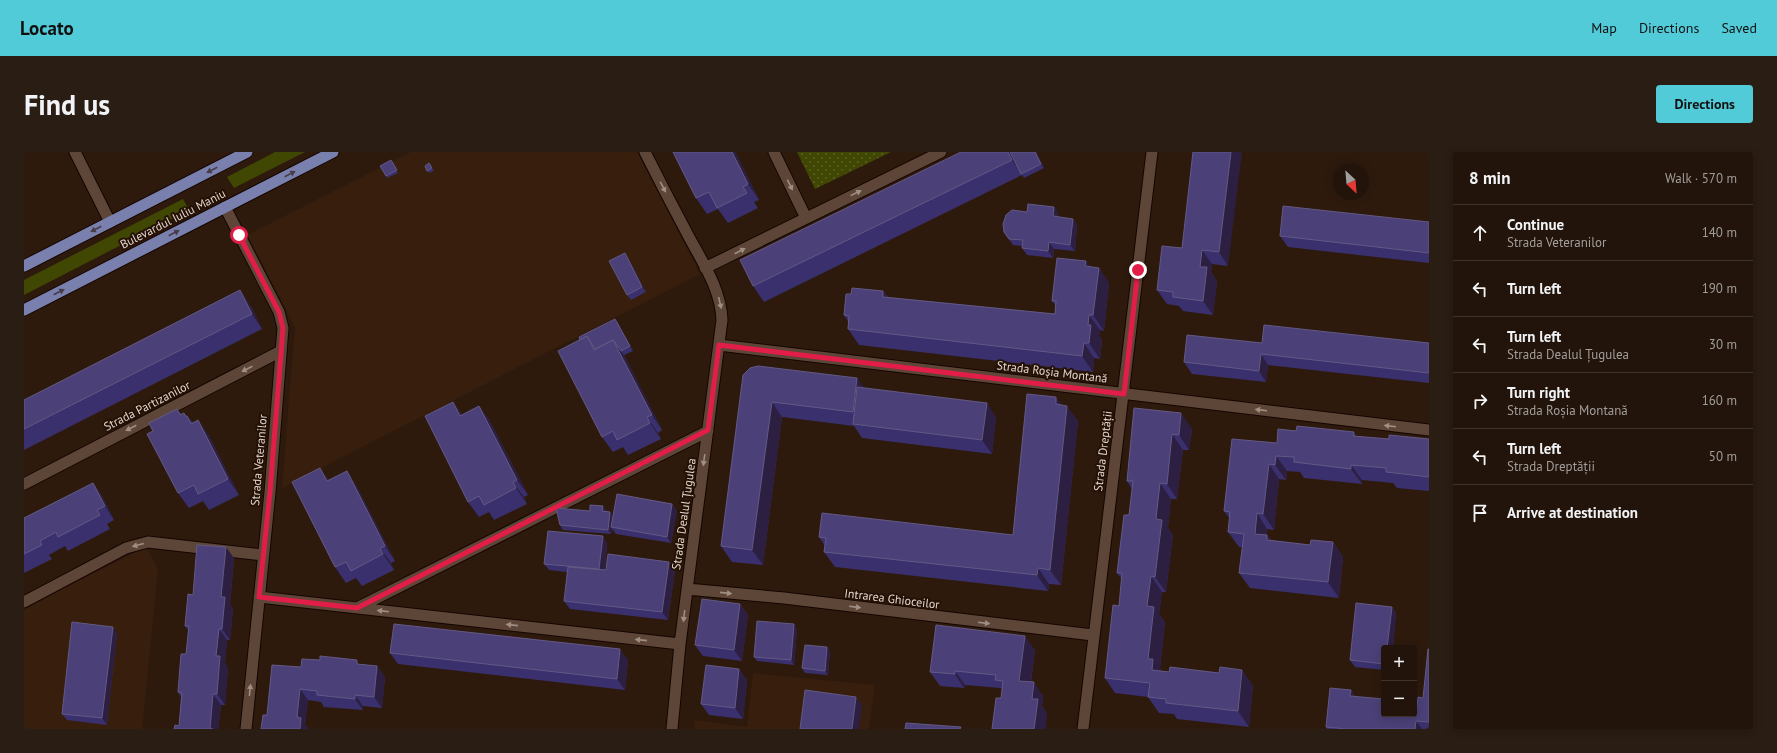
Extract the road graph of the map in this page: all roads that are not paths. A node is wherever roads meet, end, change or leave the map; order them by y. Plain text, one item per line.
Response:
1 (75, 152) edge
2 (247, 152) edge
3 (333, 152) edge
4 (645, 152) edge
5 (774, 152) edge
6 (941, 152) edge
7 (1151, 152) edge
8 (225, 207) junction
9 (806, 218) junction
10 (110, 222) junction
11 (24, 266) edge
12 (705, 268) junction
13 (24, 310) edge
14 (719, 345) junction
15 (282, 351) junction
16 (1124, 394) junction
17 (708, 430) junction
18 (1429, 430) edge
19 (24, 484) edge
20 (263, 555) junction
21 (687, 589) junction
22 (259, 597) junction
23 (24, 602) edge
24 (357, 608) junction
25 (1093, 635) junction
26 (680, 644) junction
27 (246, 729) edge
28 (672, 729) edge
29 (1083, 729) edge

1 - 10 street
2 -> 10 main road
8 -> 3 main road, Bulevardul Iuliu Maniu
4 -> 12 street, Strada Dealul Țugulea
5 -> 9 street
9 -> 6 street
7 - 16 street, Strada Dreptății
13 -> 8 main road, Bulevardul Iuliu Maniu
8 - 15 street, Strada Veteranilor
12 -> 9 street
10 -> 11 main road
12 -> 14 street, Strada Dealul Țugulea
14 - 16 street, Strada Roșia Montană
14 - 17 street, Strada Dealul Țugulea
15 -> 19 street, Strada Partizanilor
15 - 20 street, Strada Veteranilor
18 -> 16 street, Strada Roșia Montană
16 - 25 street, Strada Dreptății
17 -> 21 street, Strada Dealul Țugulea
17 - 24 street
20 - 22 street, Strada Veteranilor
20 -> 23 street
21 -> 25 street, Intrarea Ghioceilor
21 -> 26 street, Strada Dealul Țugulea
22 - 24 street
27 -> 22 street, Strada Veteranilor
26 -> 24 street
25 - 29 street, Strada Dreptății
26 - 28 street, Strada Dealul Țugulea

